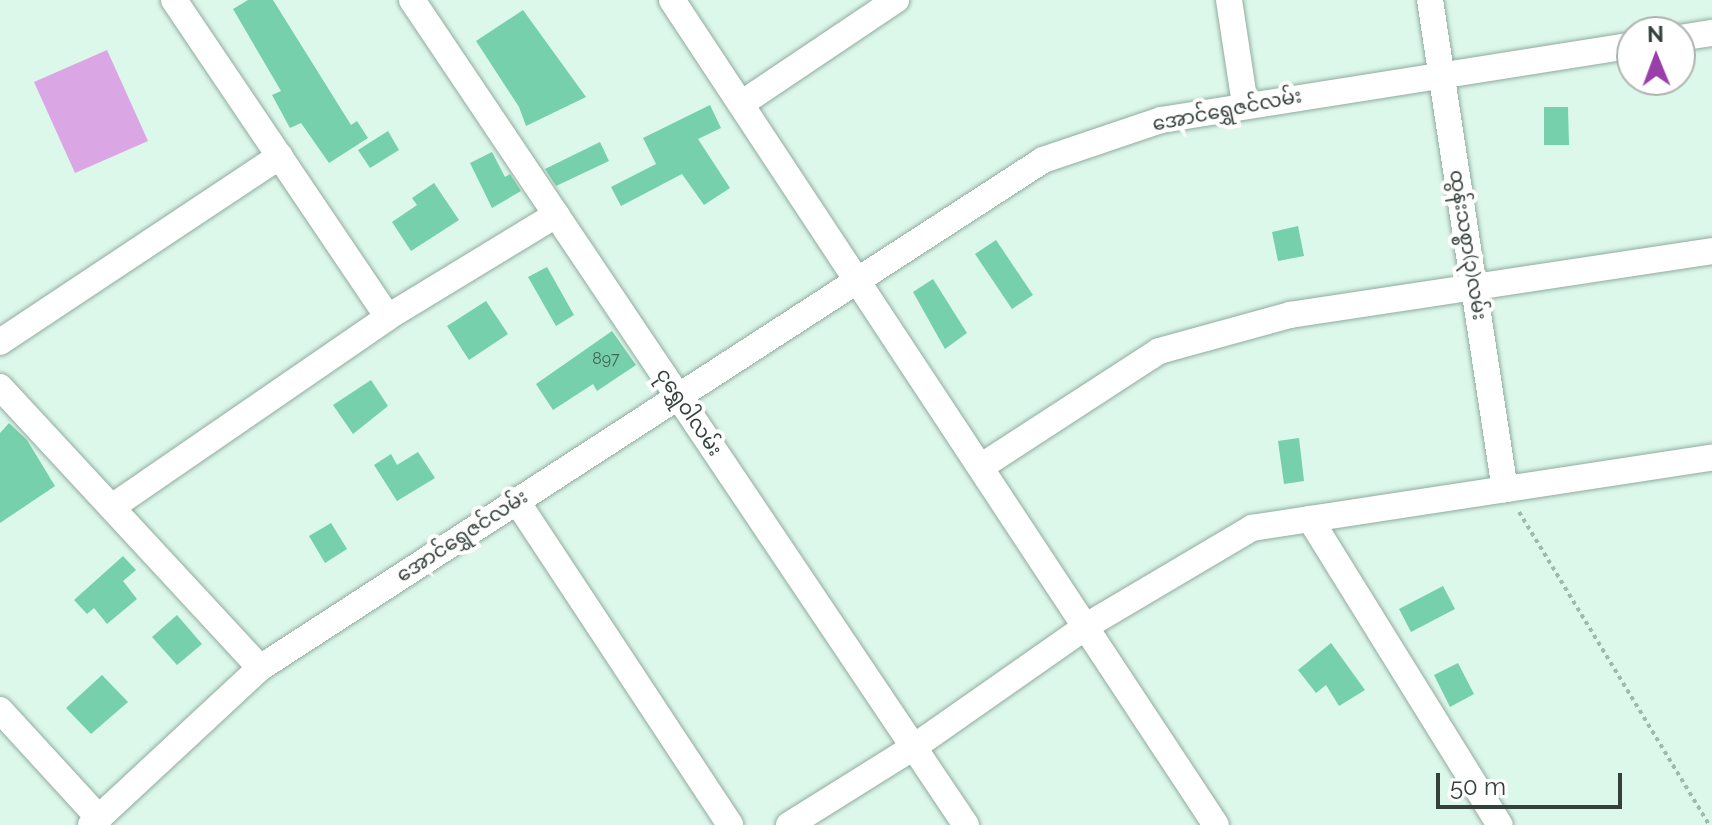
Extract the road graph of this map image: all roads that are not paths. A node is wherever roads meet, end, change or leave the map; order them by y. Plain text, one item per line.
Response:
1 (174, 0) edge
2 (412, 0) edge
3 (672, 0) edge
4 (896, 0) edge
5 (1229, 0) edge
6 (1430, 0) edge
7 (1616, 47) edge
8 (1441, 74) junction
9 (741, 104) junction
10 (1245, 104) junction
11 (280, 156) junction
12 (556, 215) junction
13 (1712, 251) edge
14 (857, 278) junction
15 (1474, 287) junction
16 (388, 317) junction
17 (0, 342) edge
18 (0, 387) edge
19 (677, 394) junction
20 (1712, 458) edge
21 (982, 466) junction
22 (1505, 489) junction
23 (516, 500) junction
24 (112, 507) junction
25 (1310, 519) junction
26 (1088, 625) junction
27 (260, 668) junction
28 (0, 710) edge
29 (914, 747) junction
30 (95, 821) edge
31 (730, 825) edge
32 (789, 825) edge
33 (966, 825) edge
34 (1216, 825) edge
35 (1500, 825) edge

1 - 11 street
2 - 12 street, ငုရွှေဝါလမ်း
3 - 9 street
4 - 9 street
5 - 10 street
6 - 8 street, ထွန်းသစ္စာ(၃)လမ်း
7 - 8 street, အောင်ရွှေဇင်လမ်း
8 - 10 street, အောင်ရွှေဇင်လမ်း
8 - 15 street, ထွန်းသစ္စာ(၃)လမ်း
9 - 14 street
10 - 14 street, အောင်ရွှေဇင်လမ်း
11 - 16 street
11 - 17 street
12 - 16 street
12 - 19 street, ငုရွှေဝါလမ်း
13 - 15 street
14 - 19 street, အောင်ရွှေဇင်လမ်း
14 - 21 street
15 - 21 street
15 - 22 street, ထွန်းသစ္စာ(၃)လမ်း
16 - 24 street
18 - 24 street
19 - 23 street, အောင်ရွှေဇင်လမ်း
19 - 29 street, ငုရွှေဝါလမ်း
20 - 22 street
21 - 26 street
22 - 25 street
23 - 27 street, အောင်ရွှေဇင်လမ်း
23 - 31 street
24 - 27 street
25 - 26 street
25 - 35 street
26 - 29 street
26 - 34 street
27 - 30 street, အောင်ရွှေဇင်လမ်း
28 - 30 street
29 - 32 street
29 - 33 street, ငုရွှေဝါလမ်း

